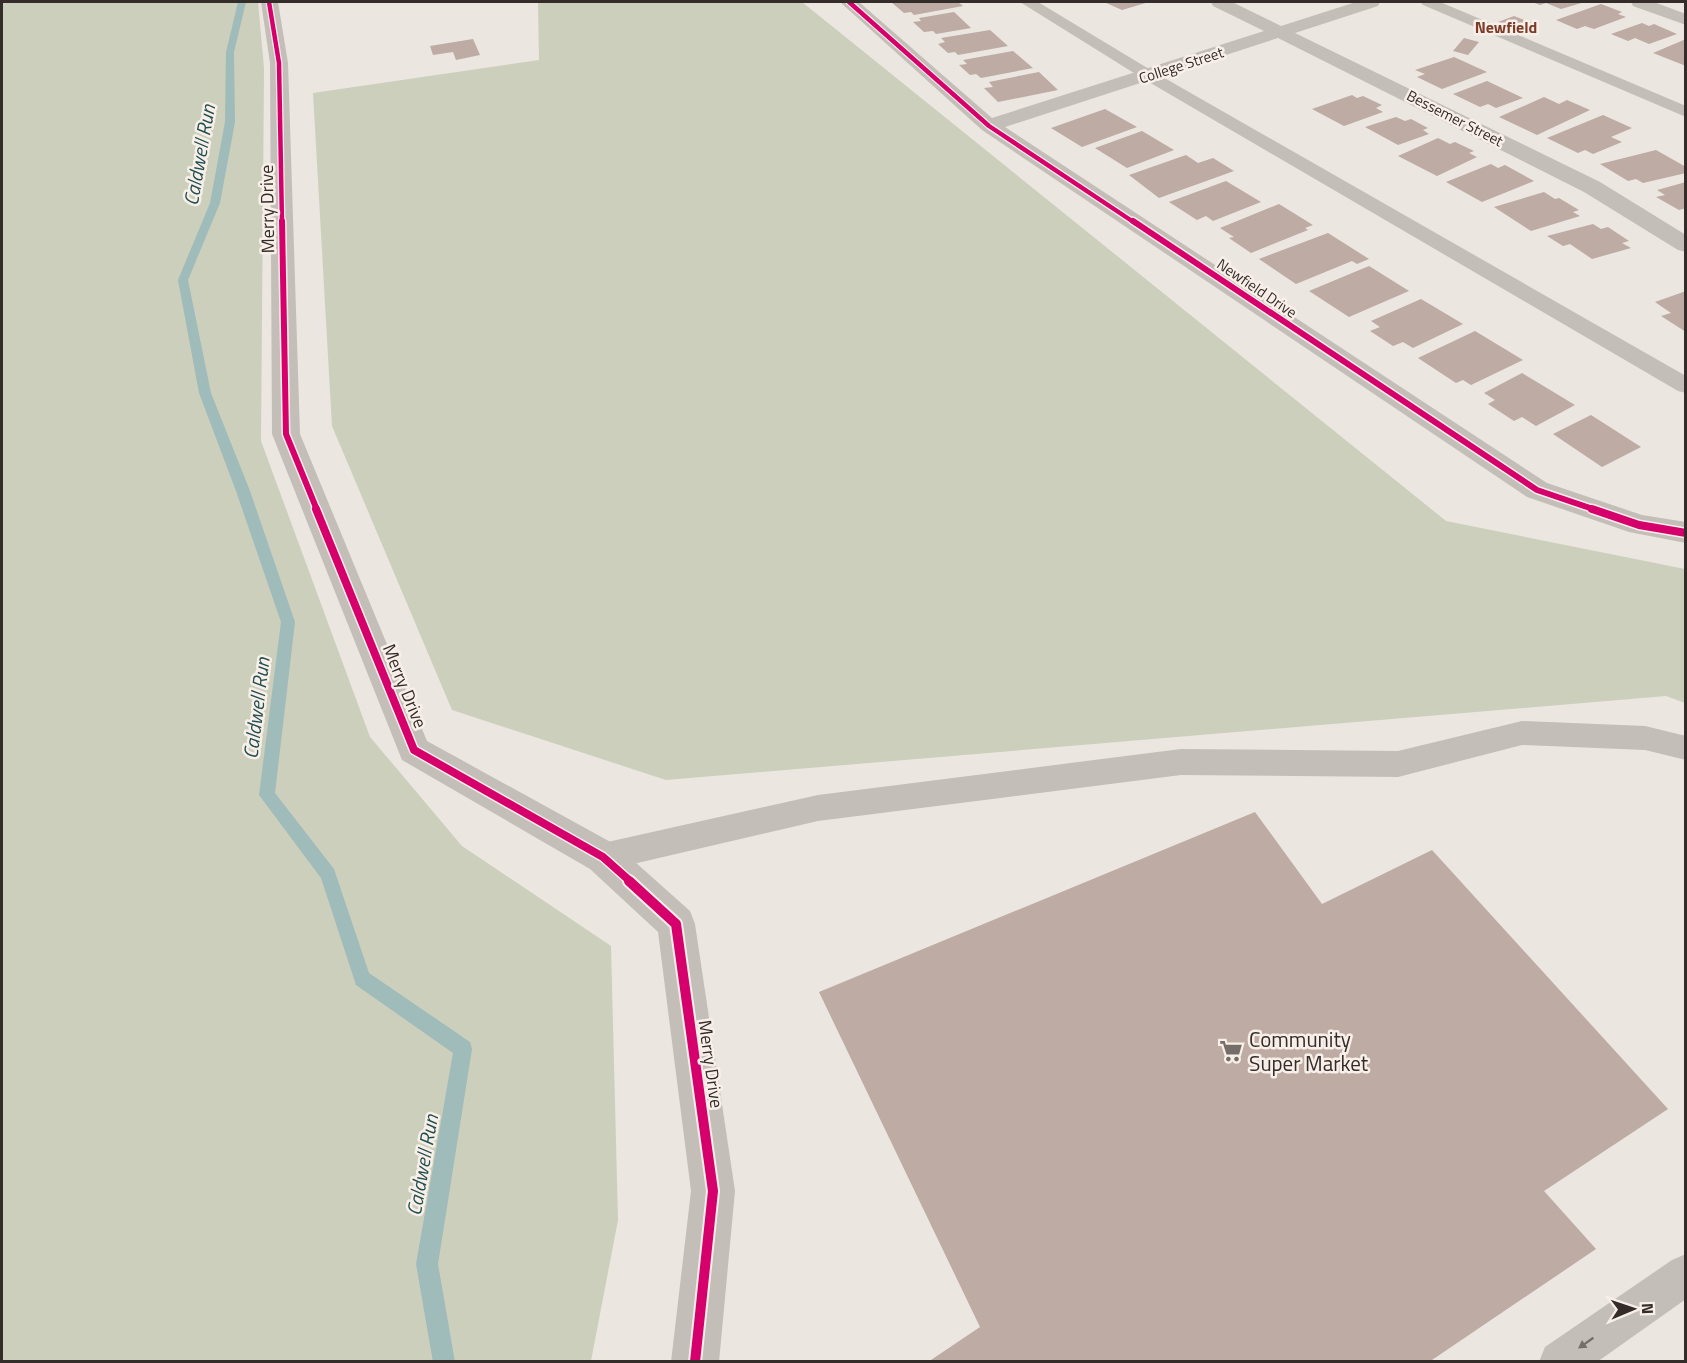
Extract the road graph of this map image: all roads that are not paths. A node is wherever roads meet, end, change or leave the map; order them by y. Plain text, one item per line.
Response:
1 (269, 2) edge
2 (849, 2) edge
3 (1028, 2) edge
4 (1219, 2) edge
5 (1372, 2) edge
6 (1428, 2) edge
7 (1639, 2) edge
8 (1685, 19) edge
9 (1283, 32) junction
10 (1148, 75) junction
11 (1686, 112) edge
12 (989, 126) junction
13 (1686, 244) edge
14 (1686, 386) edge
15 (1686, 533) edge
16 (1686, 748) edge
17 (603, 857) junction
18 (1686, 1274) edge
19 (695, 1362) edge
20 (1560, 1362) edge

1 - 17 street, Merry Drive
2 - 12 street, Newfield Drive
3 - 10 lane
4 - 9 street, Bessemer Street
5 - 9 street, College Street
6 - 11 lane
7 - 8 street
9 - 10 street, College Street
9 - 13 street, Bessemer Street
10 - 12 street, College Street
10 - 14 lane
12 - 15 street, Newfield Drive
16 - 17 lane
17 - 19 street, Merry Drive
18 -> 20 lane

